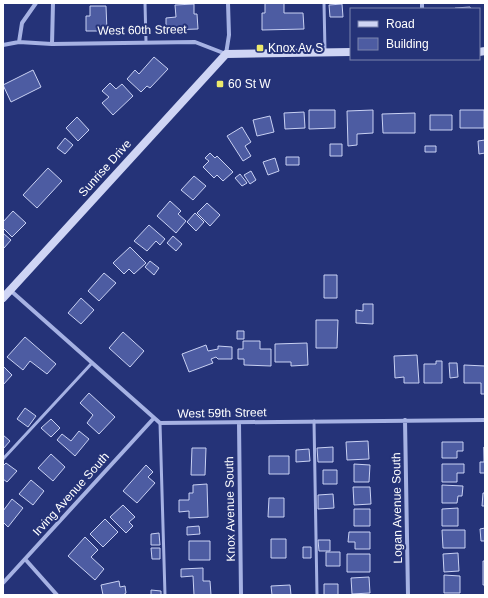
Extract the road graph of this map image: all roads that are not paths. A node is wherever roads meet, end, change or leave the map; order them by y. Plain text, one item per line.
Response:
1 (36, 3) edge
2 (53, 3) edge
3 (145, 3) edge
4 (228, 3) edge
5 (324, 3) edge
6 (19, 42) junction
7 (146, 42) junction
8 (52, 44) junction
9 (3, 45) edge
10 (325, 52) junction
11 (350, 52) edge
12 (226, 54) junction
13 (10, 290) junction
14 (3, 298) edge
15 (92, 362) junction
16 (154, 418) junction
17 (405, 420) junction
18 (485, 420) edge
19 (314, 421) junction
20 (160, 423) junction
21 (239, 423) junction
22 (3, 459) edge
23 (25, 559) junction
24 (3, 583) edge
25 (57, 595) edge
26 (165, 595) edge
27 (241, 595) edge
28 (317, 595) edge
29 (408, 595) edge

1 - 6 street
2 - 8 street
3 - 7 lane
4 - 12 street
5 - 10 lane
6 - 8 street, West 60th Street
6 - 9 street, West 60th Street
7 - 8 street, West 60th Street
7 - 12 street, West 60th Street
10 - 11 street, West 60th Street
10 - 12 street, West 60th Street
12 - 13 street, Sunrise Drive
13 - 14 street, Sunrise Drive
13 - 15 street
15 - 16 street
15 - 22 lane
16 - 20 street
16 - 23 street, Irving Avenue South
17 - 18 street, West 59th Street
17 - 19 street, West 59th Street
17 - 29 street, Logan Avenue South
19 - 21 street, West 59th Street
19 - 28 lane
20 - 21 street, West 59th Street
20 - 26 lane
21 - 27 street, Knox Avenue South
23 - 24 street, Irving Avenue South
23 - 25 street

